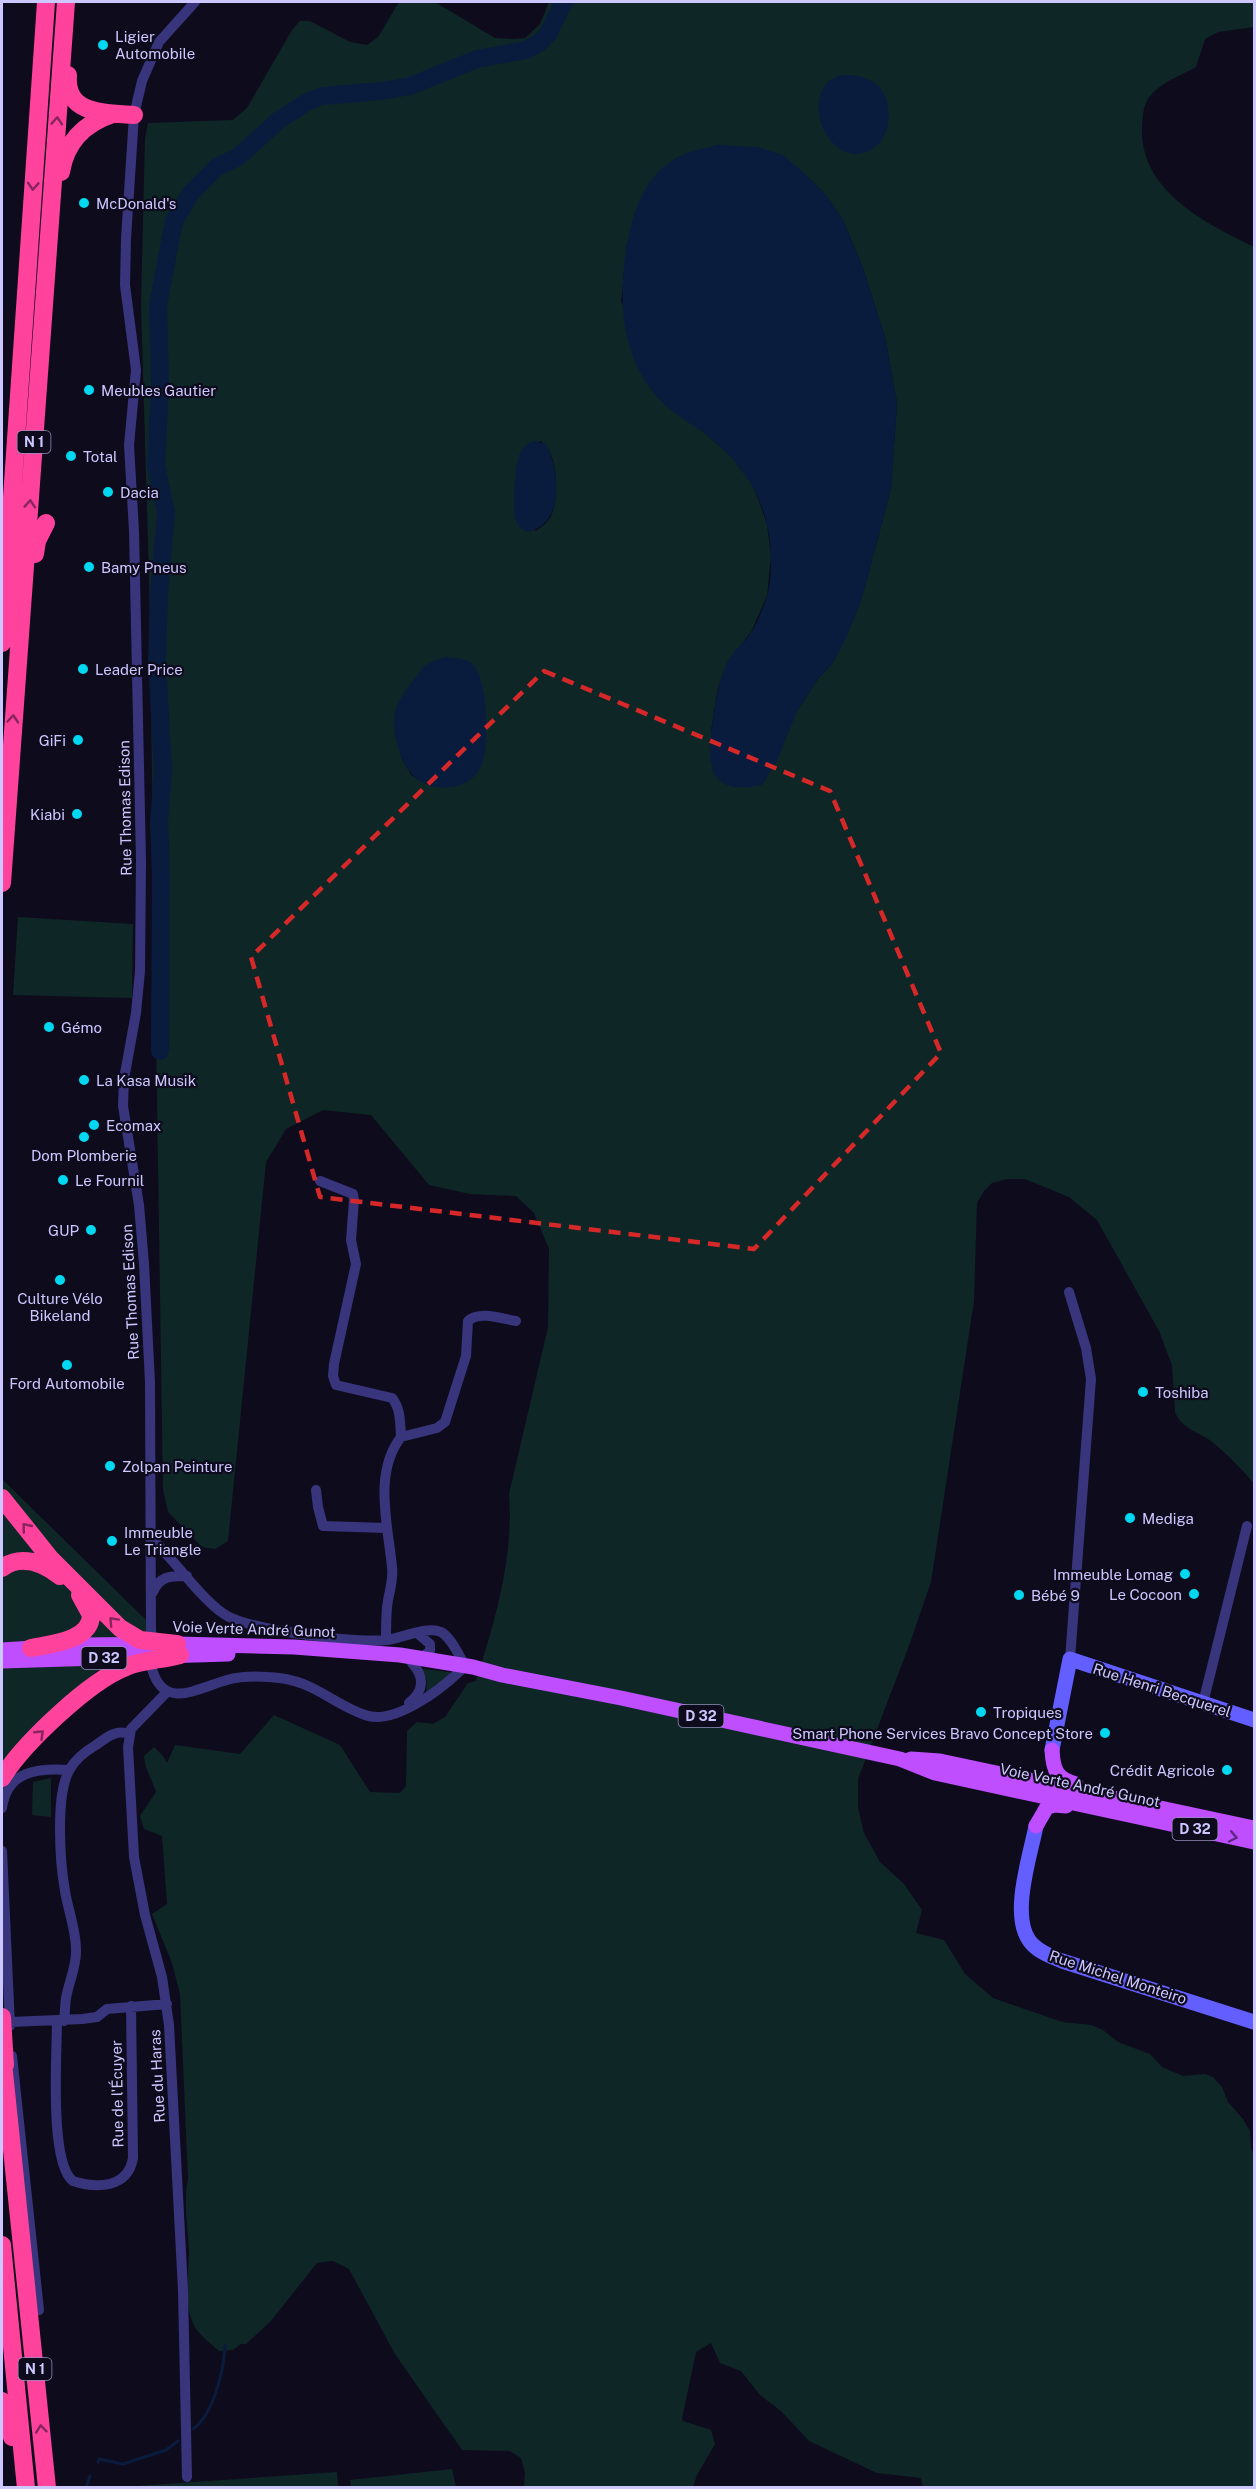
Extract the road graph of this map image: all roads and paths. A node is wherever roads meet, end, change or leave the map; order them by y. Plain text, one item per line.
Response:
1 (46, 2) edge
2 (66, 2) edge
3 (73, 2) edge
4 (195, 2) edge
5 (113, 114) junction
6 (134, 115) junction
7 (47, 274) junction
8 (44, 312) junction
9 (24, 314) junction
10 (50, 435) dead end
11 (2, 452) edge
12 (46, 523) dead end
13 (2, 563) edge
14 (5, 603) junction
15 (2, 643) edge
16 (17, 671) junction
17 (2, 883) edge
18 (320, 1181) dead end
19 (1070, 1292) dead end
20 (516, 1321) dead end
21 (401, 1437) junction
22 (316, 1490) dead end
23 (2, 1498) edge
24 (1247, 1526) dead end
25 (386, 1528) junction
26 (152, 1539) junction
27 (2, 1568) edge
28 (188, 1576) junction
29 (152, 1598) junction
30 (152, 1632) dead end
31 (417, 1633) junction
32 (31, 1648) junction
33 (179, 1649) junction
34 (2, 1650) edge
35 (385, 1651) junction
36 (1070, 1659) junction
37 (2, 1661) edge
38 (417, 1661) junction
39 (463, 1668) junction
40 (152, 1669) dead end
41 (167, 1692) junction
42 (1203, 1703) junction
43 (397, 1711) junction
44 (1254, 1720) edge
45 (129, 1734) junction
46 (1052, 1750) junction
47 (69, 1770) junction
48 (2, 1778) edge
49 (991, 1778) junction
50 (2, 1808) edge
51 (1138, 1810) junction
52 (1036, 1826) junction
53 (1254, 1828) edge
54 (1254, 1842) edge
55 (2, 1851) edge
56 (167, 2004) junction
57 (131, 2006) junction
58 (6, 2019) edge
59 (61, 2021) junction
60 (1254, 2022) edge
61 (2, 2053) edge
62 (4, 2073) junction
63 (2, 2245) edge
64 (6, 2292) junction
65 (39, 2310) dead end
66 (2, 2337) edge
67 (2, 2401) edge
68 (186, 2477) dead end
69 (24, 2487) edge
70 (47, 2487) edge

1 -> 9 highway, N 1
7 -> 2 highway, N 1
3 - 5 highway
4 - 6 street, Rue Thomas Edison
5 - 6 highway
5 - 7 highway
6 - 26 street, Rue Thomas Edison
7 - 8 highway, N 1
8 - 10 highway
16 -> 8 highway, N 1
9 - 11 highway
9 - 14 highway, N 1
12 - 16 highway
13 - 14 highway
14 - 15 highway, N 1
17 -> 16 highway, N 1
18 - 21 street
19 - 36 street
20 - 21 street
21 - 25 street
22 - 25 street
33 -> 23 highway
24 - 42 street
25 - 35 street
26 - 28 street
26 - 29 street, Rue Thomas Edison
27 - 32 highway
28 - 29 street
28 - 35 street
29 - 30 street, Rue Thomas Edison
31 - 35 street
31 - 38 street
31 - 39 street
32 - 33 main road, Voie Verte André Gunot / D 32
32 - 34 main road, Voie Verte André Gunot / D 32
33 - 35 main road, Voie Verte André Gunot / D 32
33 - 37 main road, Voie Verte André Gunot / D 32
48 -> 33 highway
35 - 38 main road, Voie Verte André Gunot / D 32
36 - 42 street, Rue Henri Becquerel
36 - 46 street
38 - 39 main road, Voie Verte André Gunot / D 32
38 - 43 street
39 - 43 street
39 - 49 main road, Voie Verte André Gunot / D 32
40 - 41 street
41 - 43 street
41 - 45 street
42 - 44 street, Rue Henri Becquerel
45 - 47 street
45 - 56 street, Rue du Haras
46 - 49 main road
46 - 51 main road
47 - 50 street
47 - 59 street
49 - 51 main road, Voie Verte André Gunot / D 32
49 - 52 main road
51 - 52 main road
51 - 53 main road, Voie Verte André Gunot / D 32
51 -> 54 main road, Voie Verte André Gunot / D 32
52 - 60 street, Rue Michel Monteiro
55 - 58 street
56 - 57 street
56 - 68 street, Rue du Haras
57 - 59 street
57 - 59 street, Rue de l'Écuyer
58 - 59 street
58 - 62 highway
58 - 65 street
61 - 62 highway, N 1
70 -> 62 highway, N 1
63 - 64 highway, N 1
64 - 66 highway
64 - 69 highway, N 1
67 - 69 highway

